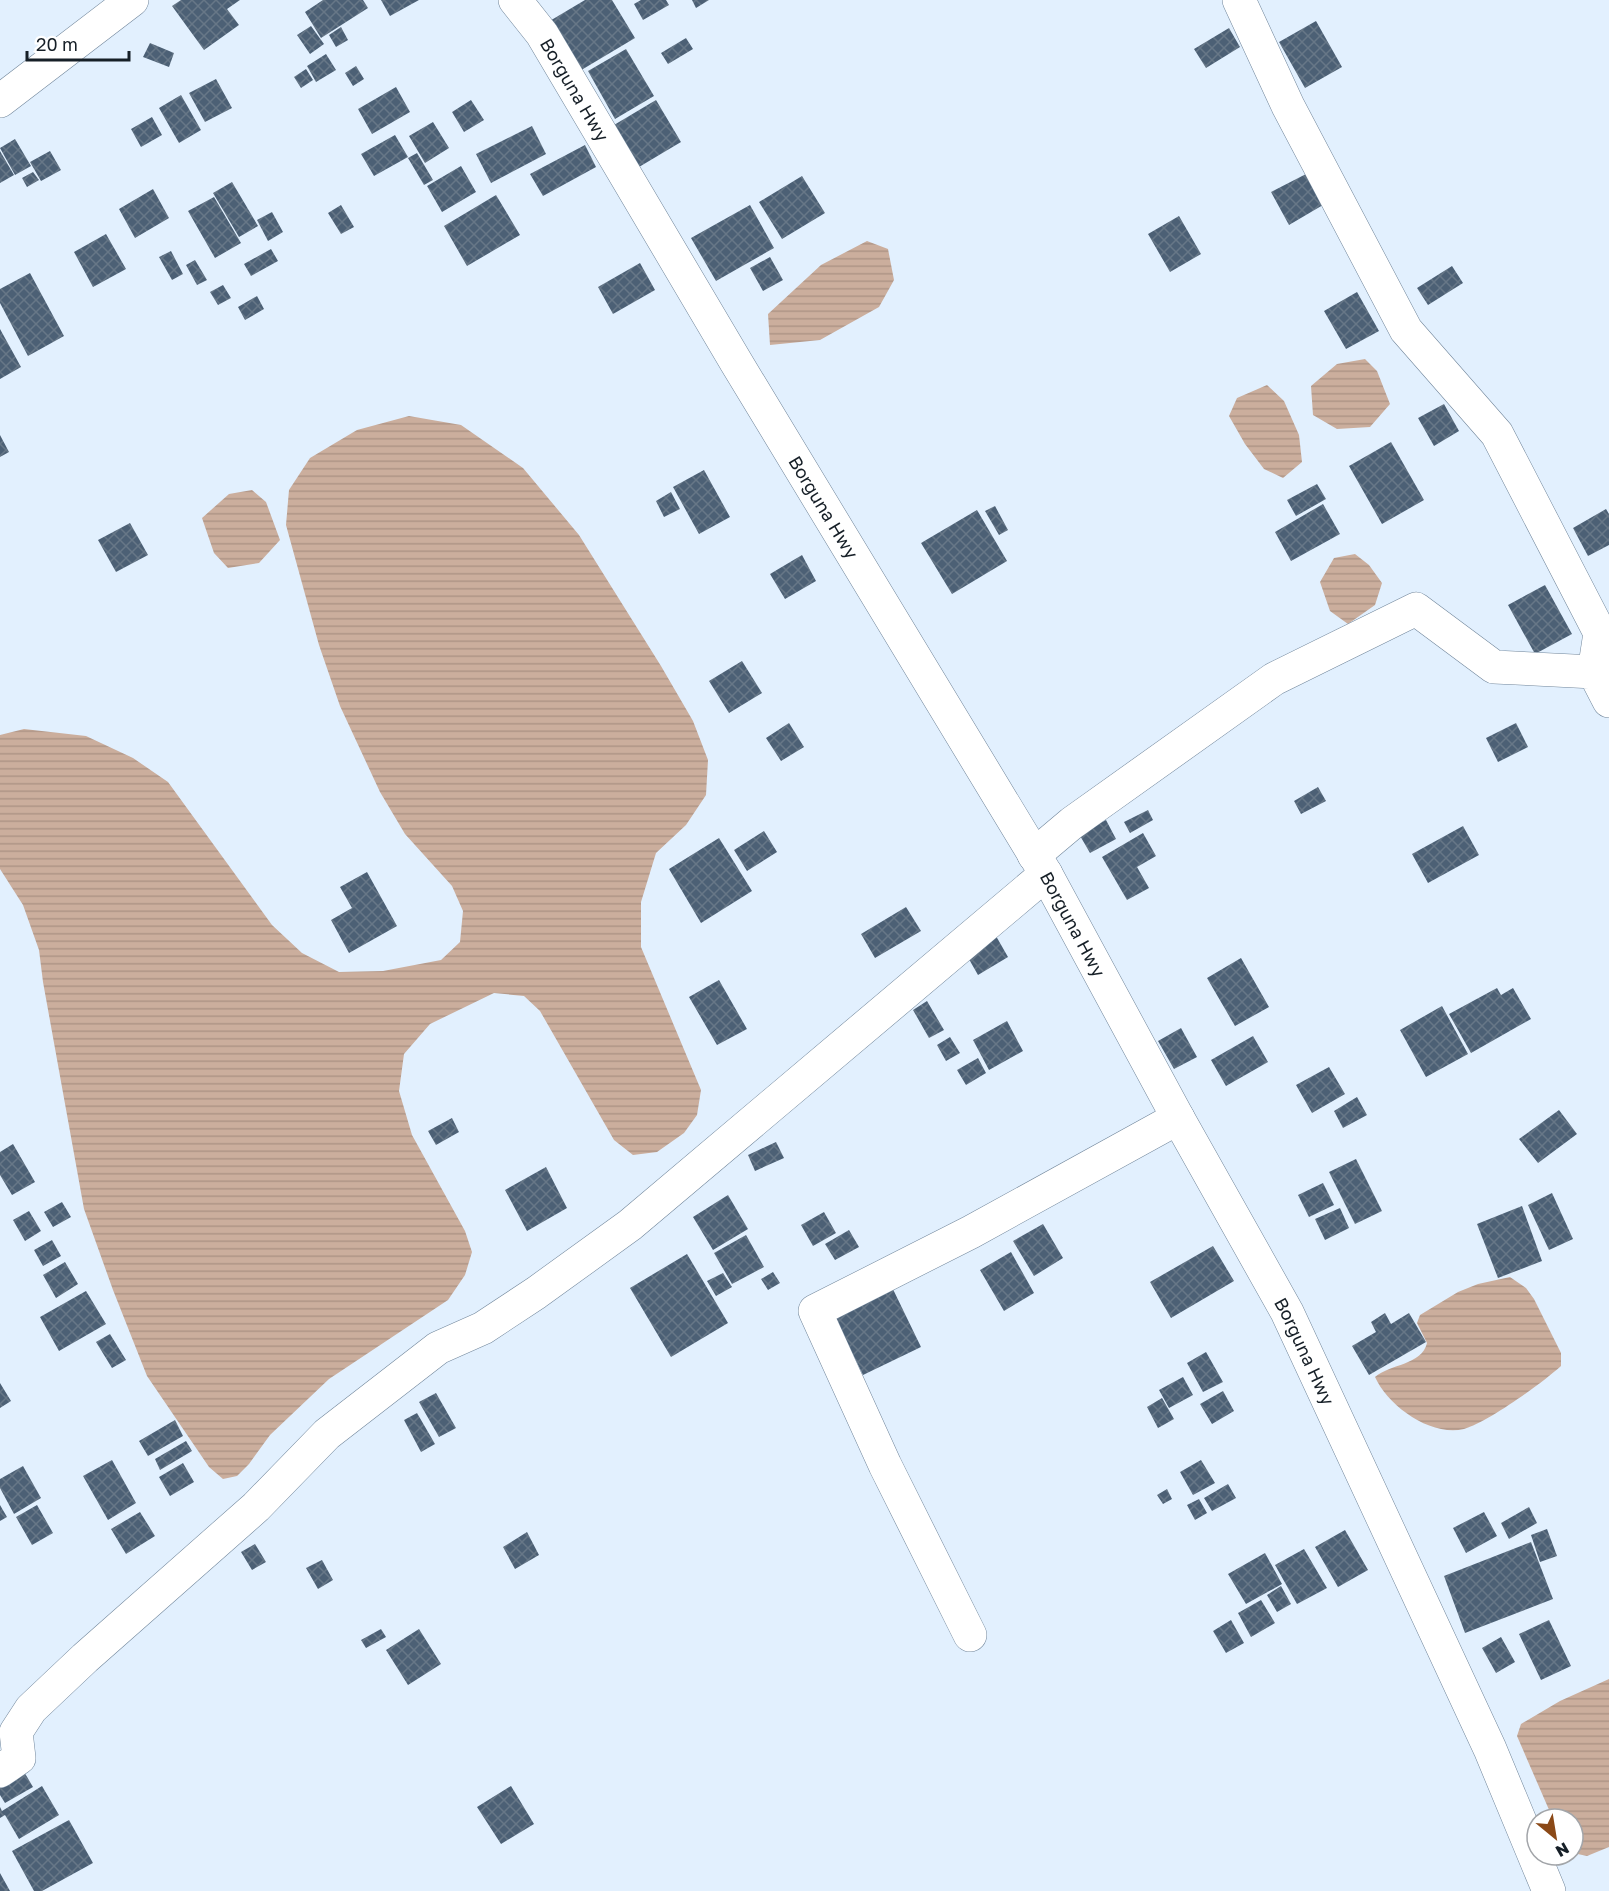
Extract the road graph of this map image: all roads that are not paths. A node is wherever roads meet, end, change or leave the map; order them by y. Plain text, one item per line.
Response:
1 (132, 0) edge
2 (515, 0) edge
3 (1239, 0) edge
4 (0, 101) edge
5 (1601, 670) edge
6 (1609, 701) edge
7 (1040, 865) junction
8 (1179, 1118) junction
9 (970, 1635) dead end
10 (8, 1720) edge
11 (0, 1771) edge
12 (1549, 1891) edge

1 - 4 street
2 - 7 street, Borguna Hwy
3 - 5 street
5 - 6 street
5 - 7 street
7 - 8 street, Borguna Hwy
7 - 10 street
8 - 9 street
8 - 12 street, Borguna Hwy
10 - 11 street

